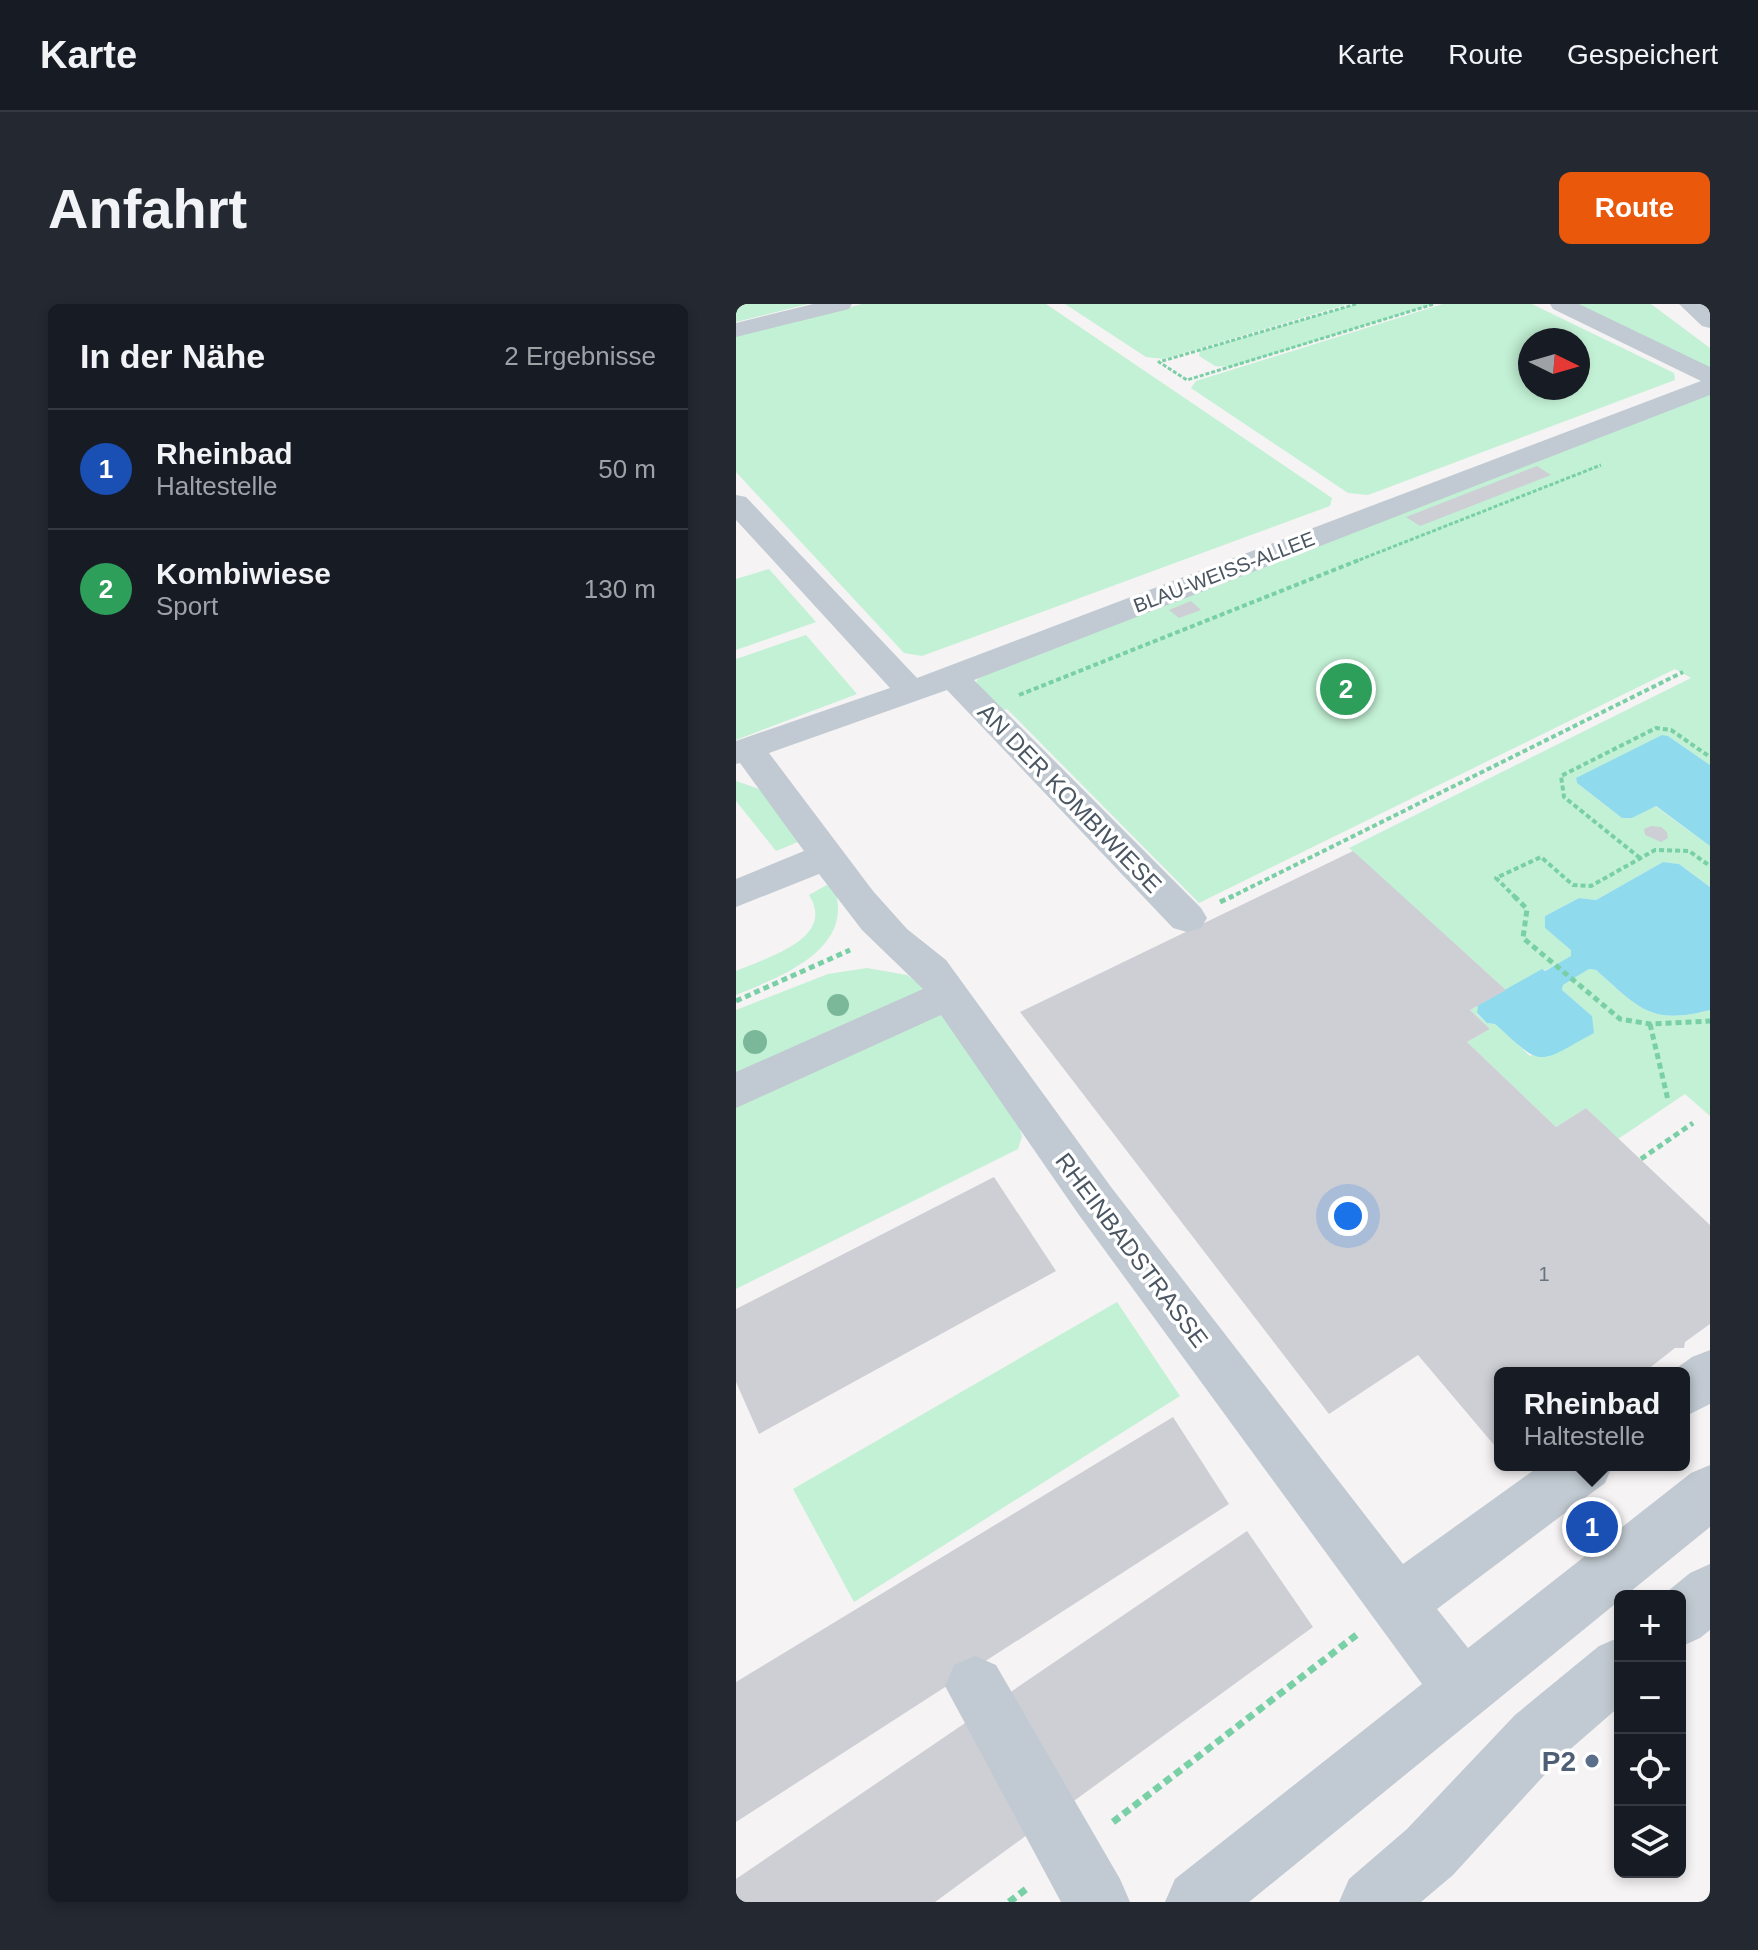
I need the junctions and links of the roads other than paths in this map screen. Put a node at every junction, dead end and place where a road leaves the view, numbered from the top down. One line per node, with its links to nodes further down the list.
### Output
1 (841, 304): 5 (street)
2 (1561, 304): 6 (street)
3 (1690, 304): 4 (street)
4 (1710, 321)
5 (736, 330)
6 (1710, 376)
7 (1710, 386): 9 (street, BLAU-WEISS-ALLEE)
8 (736, 503): 10 (street)
9 (953, 677): 10 (street, BLAU-WEISS-ALLEE); 14 (street, AN DER KOMBIWIESE)
10 (912, 692): 11 (street, BLAU-WEISS-ALLEE)
11 (742, 751): 12 (street, RHEINBADSTRASSE)
12 (825, 857): 13 (street); 15 (street, RHEINBADSTRASSE)
13 (736, 894)
14 (1187, 918)
15 (947, 995): 16 (street); 22 (street, RHEINBADSTRASSE)
16 (736, 1091)
17 (1710, 1374): 18 (street)
18 (1690, 1389)
19 (1578, 1471): 22 (street)
20 (1710, 1492): 26 (street)
21 (1710, 1593): 23 (street)
22 (1398, 1603): 26 (street, RHEINBADSTRASSE)
23 (1686, 1613)
24 (1614, 1672): 29 (street)
25 (975, 1686): 27 (street)
26 (1462, 1689): 28 (street)
27 (1083, 1879)
28 (1198, 1902)
29 (1372, 1902)

